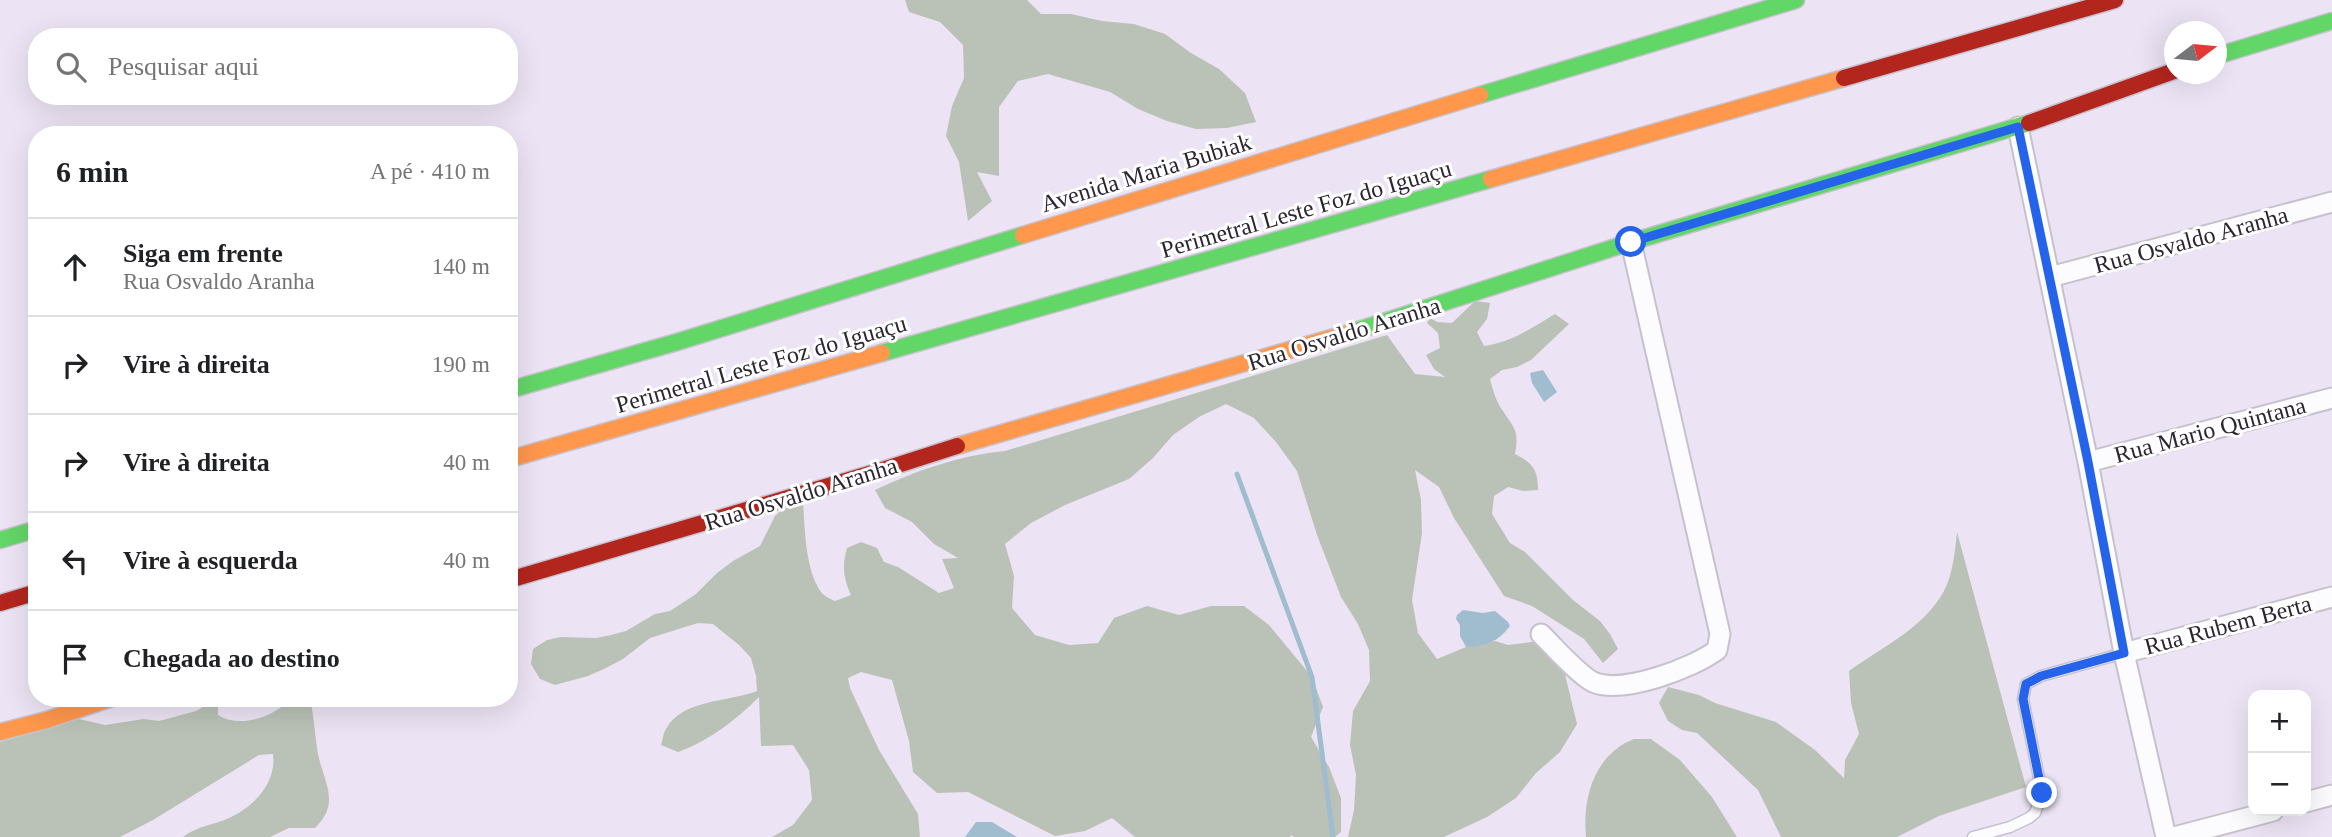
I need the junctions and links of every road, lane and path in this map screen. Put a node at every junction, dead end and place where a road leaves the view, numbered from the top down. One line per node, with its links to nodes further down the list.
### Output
1 (1796, 0): 3 (main road, Avenida Maria Bubiak)
2 (2115, 0): 13 (main road, Perimetral Leste Foz do Iguaçu)
3 (1763, 5): 11 (main road, Avenida Maria Bubiak)
4 (2332, 21): 5 (main road)
5 (2227, 53)
6 (2164, 75): 7 (main road, Rua Osvaldo Aranha)
7 (2018, 127): 9 (main road, Rua Osvaldo Aranha); 10 (street)
8 (2332, 202): 10 (street, Rua Osvaldo Aranha)
9 (1631, 242): 17 (main road, Rua Osvaldo Aranha); 21 (street)
10 (2050, 277): 14 (street)
11 (518, 387)
12 (2332, 398): 14 (street, Rua Mario Quintana)
13 (518, 456)
14 (2088, 462): 22 (street)
15 (28, 532): 16 (main road)
16 (0, 540)
17 (518, 577)
18 (28, 595): 20 (main road)
19 (2332, 597): 22 (street, Rua Rubem Berta)
20 (0, 603)
21 (1541, 634)
22 (2124, 653): 28 (lane); 29 (street)
23 (85, 707): 24 (main road)
24 (0, 732)
25 (2332, 795): 26 (street)
26 (2311, 801)
27 (2254, 816): 30 (street)
28 (1973, 837)
29 (2166, 837)
30 (2174, 837)

